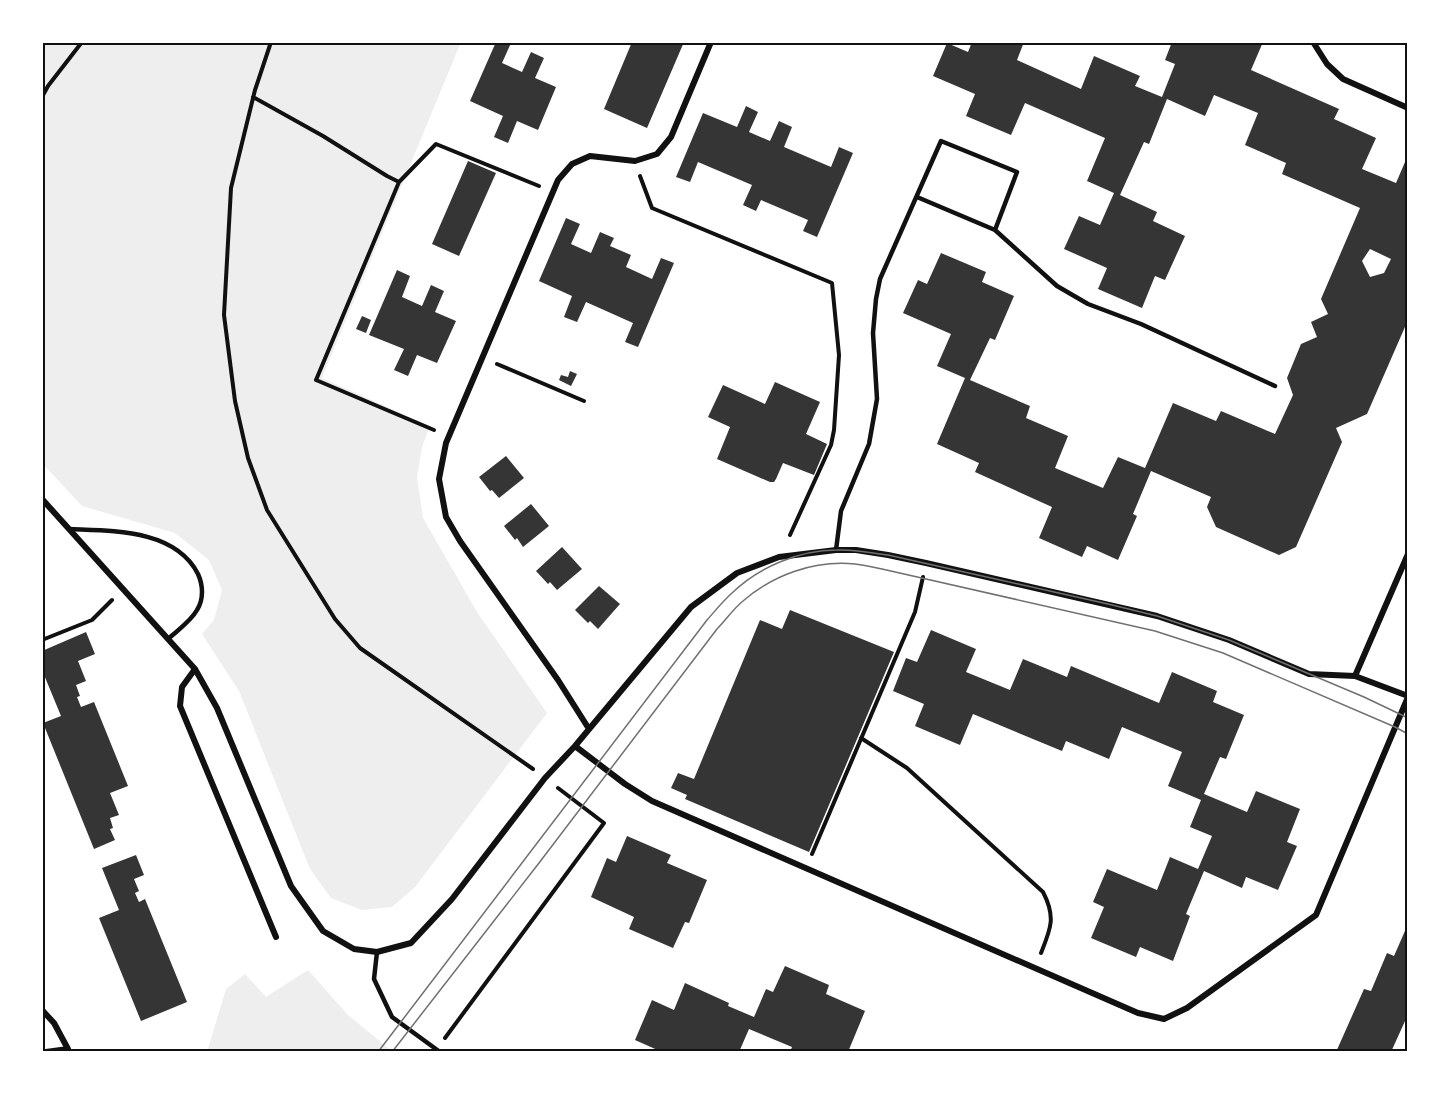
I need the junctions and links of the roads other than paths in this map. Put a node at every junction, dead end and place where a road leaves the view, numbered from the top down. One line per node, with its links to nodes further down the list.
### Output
1 (711, 42): 15 (street)
2 (1313, 42): 3 (street)
3 (1408, 108)
4 (916, 197): 5 (lane); 5 (lane); 9 (lane)
5 (995, 230): 6 (lane)
6 (1275, 386)
7 (42, 499): 8 (street)
8 (69, 529): 11 (street); 11 (lane)
9 (836, 550): 13 (street); 15 (street)
10 (1408, 554): 13 (street)
11 (168, 639): 12 (street)
12 (195, 669): 17 (street); 18 (street)
13 (1355, 676): 14 (street)
14 (1408, 696): 16 (street)
15 (589, 729): 16 (street)
16 (575, 746): 18 (street)
17 (276, 937)
18 (377, 952): 21 (lane)
19 (42, 1010): 20 (street)
20 (68, 1051): 22 (street)
21 (438, 1051)
22 (46, 1052)

